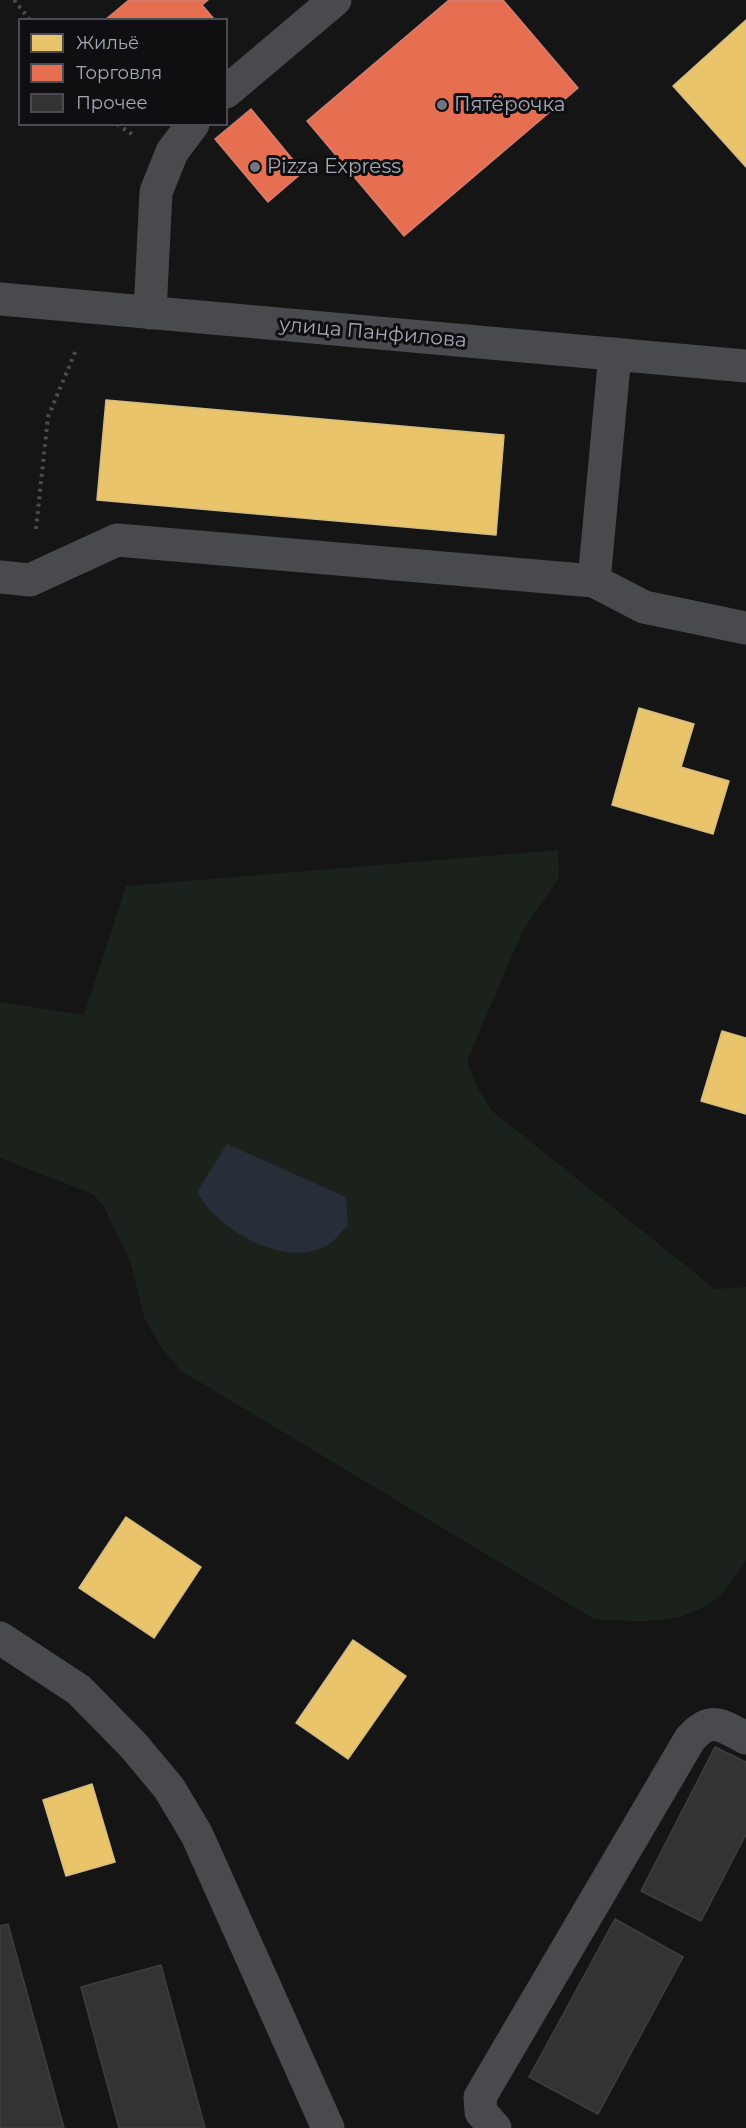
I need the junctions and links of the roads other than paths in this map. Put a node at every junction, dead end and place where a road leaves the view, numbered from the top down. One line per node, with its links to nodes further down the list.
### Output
1 (335, 0): 2 (street)
2 (228, 90)
3 (192, 126): 5 (street)
4 (0, 299): 5 (street, улица Панфилова)
5 (150, 313): 6 (street, улица Панфилова)
6 (615, 354): 7 (street, улица Панфилова); 9 (street)
7 (746, 366)
8 (15, 578): 9 (street)
9 (594, 581): 10 (street)
10 (746, 628)
11 (0, 1638): 13 (street)
12 (746, 1738): 14 (street)
13 (328, 2128)
14 (495, 2128)

